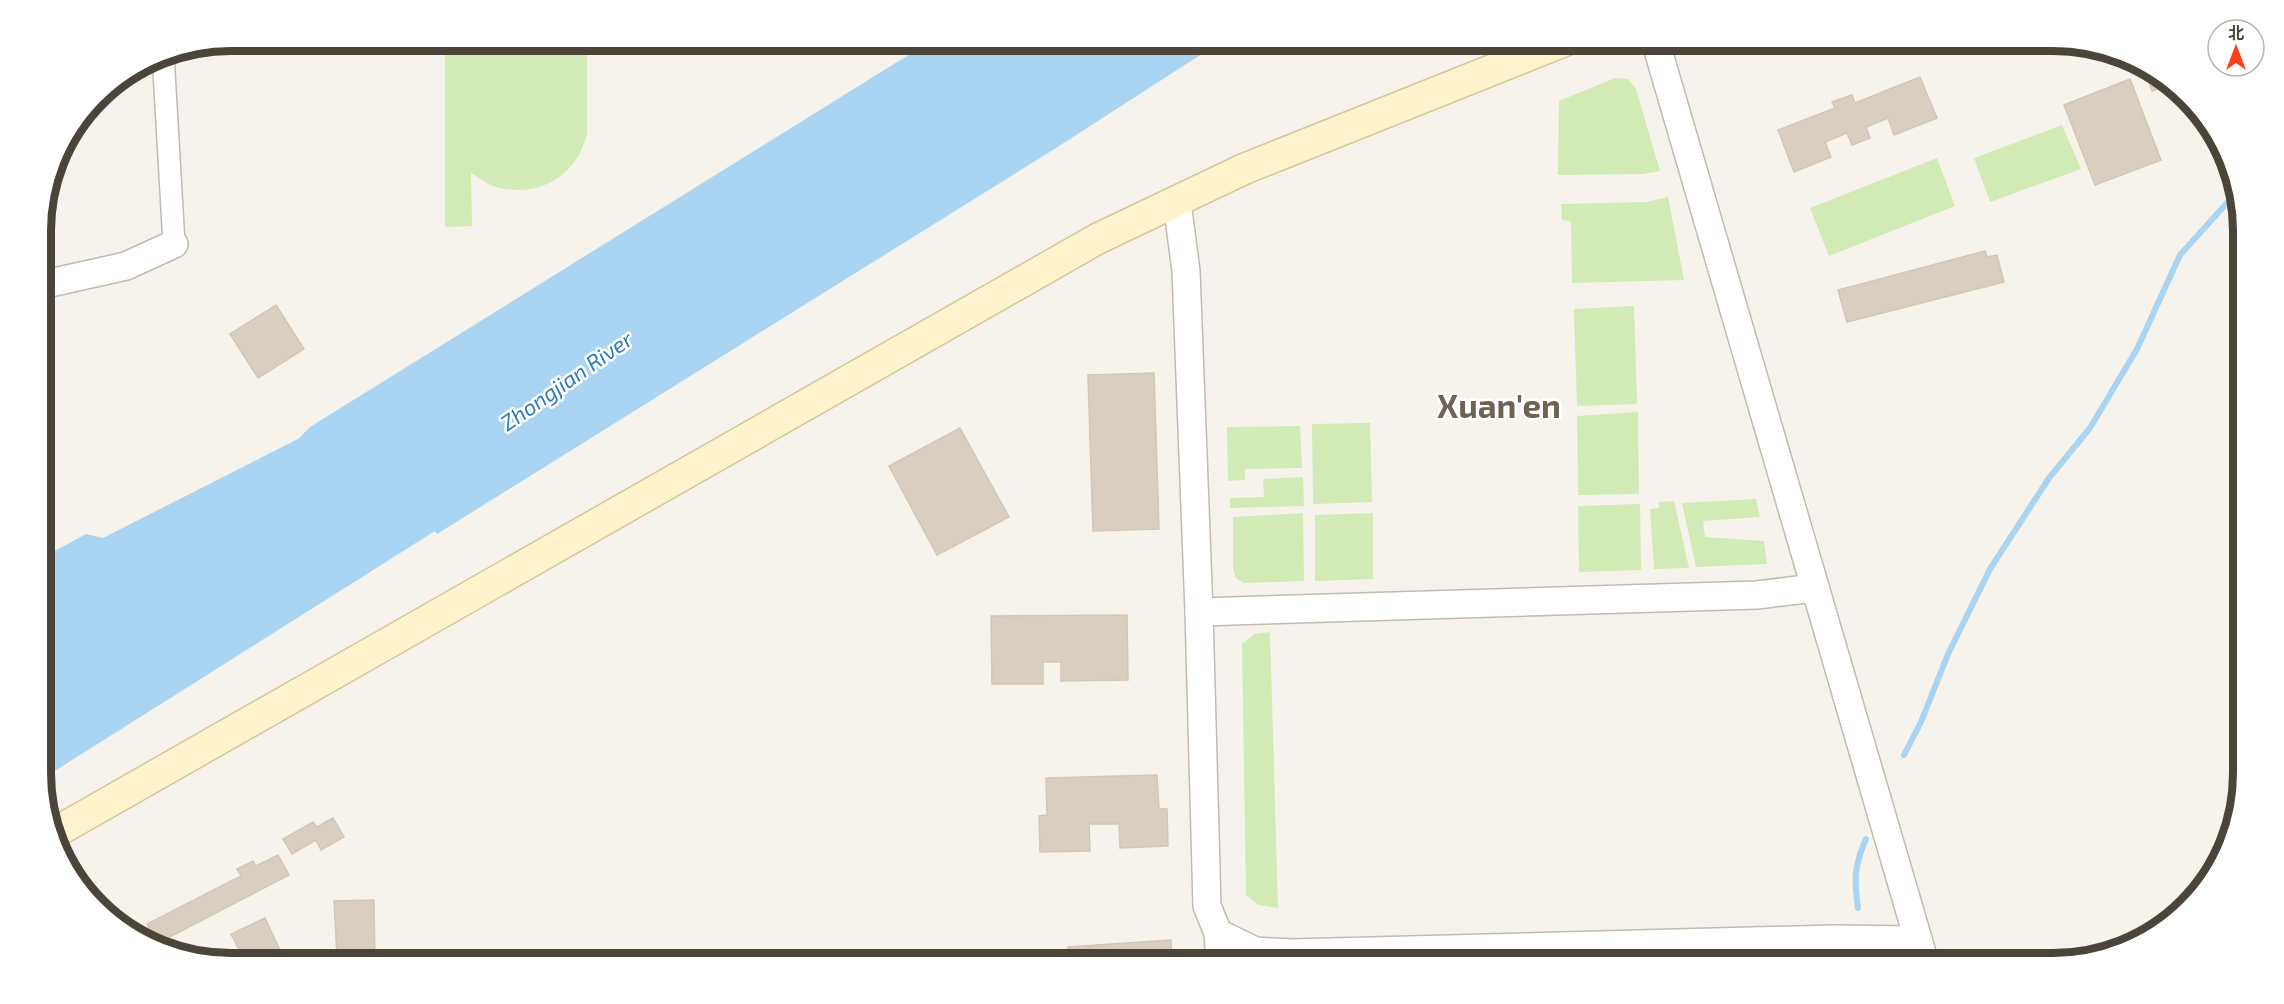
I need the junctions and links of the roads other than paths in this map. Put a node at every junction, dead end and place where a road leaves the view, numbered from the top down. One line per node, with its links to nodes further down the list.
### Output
1 (1539, 51): 4 (main road)
2 (1658, 51): 7 (street)
3 (164, 64): 5 (street)
4 (1177, 202): 8 (street); 9 (main road)
5 (174, 244): 6 (street)
6 (51, 283)
7 (1815, 588): 8 (street); 11 (street)
8 (1199, 612): 10 (street)
9 (61, 829)
10 (1218, 933): 11 (street); 12 (street)
11 (1921, 951)
12 (1219, 953)

